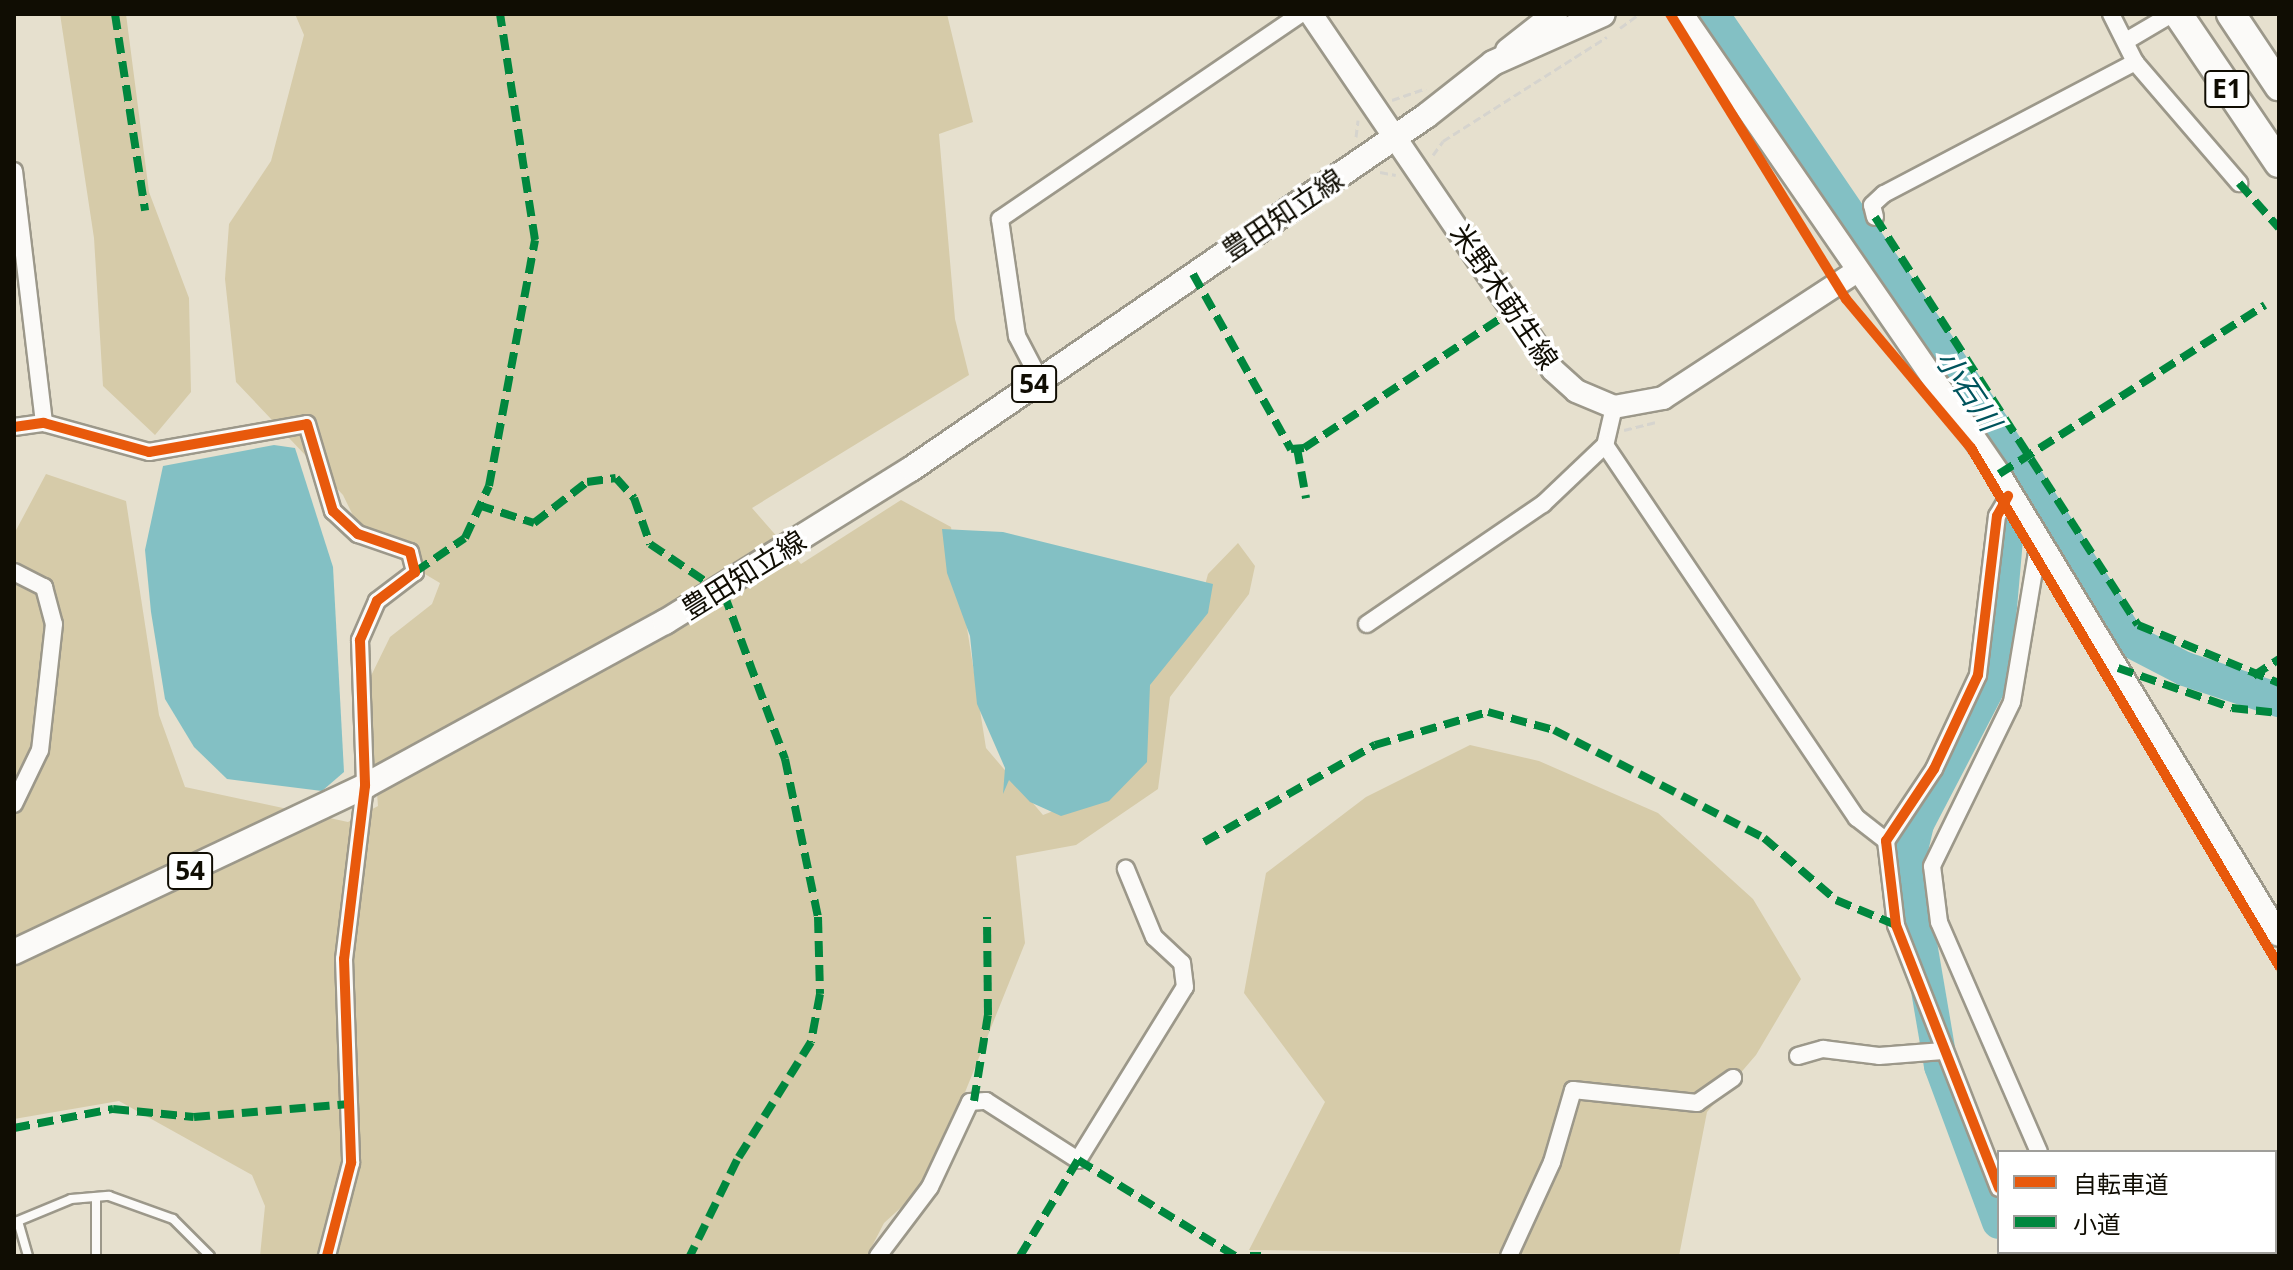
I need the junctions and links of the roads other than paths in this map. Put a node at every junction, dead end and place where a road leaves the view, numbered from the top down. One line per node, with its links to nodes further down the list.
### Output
1 (1301, 14): 20 (street)
2 (1311, 14): 14 (main road, 米野木莇生線)
3 (1555, 14): 12 (main road, 豊田知立線 / 54)
4 (1603, 14): 12 (main road, 豊田知立線 / 54)
5 (1682, 14): 19 (main road)
6 (2111, 14): 10 (street)
7 (2172, 14): 10 (street)
8 (2178, 14): 15 (highway, E1)
9 (2231, 14): 13 (highway, E1)
10 (2133, 38): 11 (street)
11 (2135, 62): 17 (street); 18 (street)
12 (1493, 63): 14 (main road, 豊田知立線 / 54)
13 (2279, 86)
14 (1398, 136): 20 (main road, 豊田知立線 / 54); 21 (main road, 米野木莇生線)
15 (2279, 163)
16 (14, 171): 22 (street)
17 (2239, 183)
18 (1875, 217)
19 (1854, 273): 21 (main road); 25 (main road)
20 (1040, 380): 29 (main road, 豊田知立線 / 54)
21 (1612, 416): 24 (street)
22 (44, 423): 23 (street); 29 (street)
23 (14, 427)
24 (1605, 445): 28 (street); 31 (street)
25 (2011, 493): 26 (main road); 31 (street)
26 (2039, 540): 33 (main road); 38 (street)
27 (14, 572): 30 (street)
28 (1367, 624)
29 (365, 786): 34 (main road, 豊田知立線 / 54); 45 (street)
30 (14, 804)
31 (1886, 841): 35 (street)
32 (1126, 869): 46 (street)
33 (2279, 935)
34 (14, 952)
35 (1943, 1051): 36 (street); 39 (street)
36 (1798, 1056)
37 (1733, 1078): 47 (street)
38 (2038, 1150)
39 (1997, 1183)
40 (96, 1197): 41 (lane); 43 (lane); 44 (lane)
41 (15, 1221): 42 (lane)
42 (28, 1256)
43 (96, 1256)
44 (210, 1256)
45 (327, 1256)
46 (878, 1256)
47 (1509, 1256)

